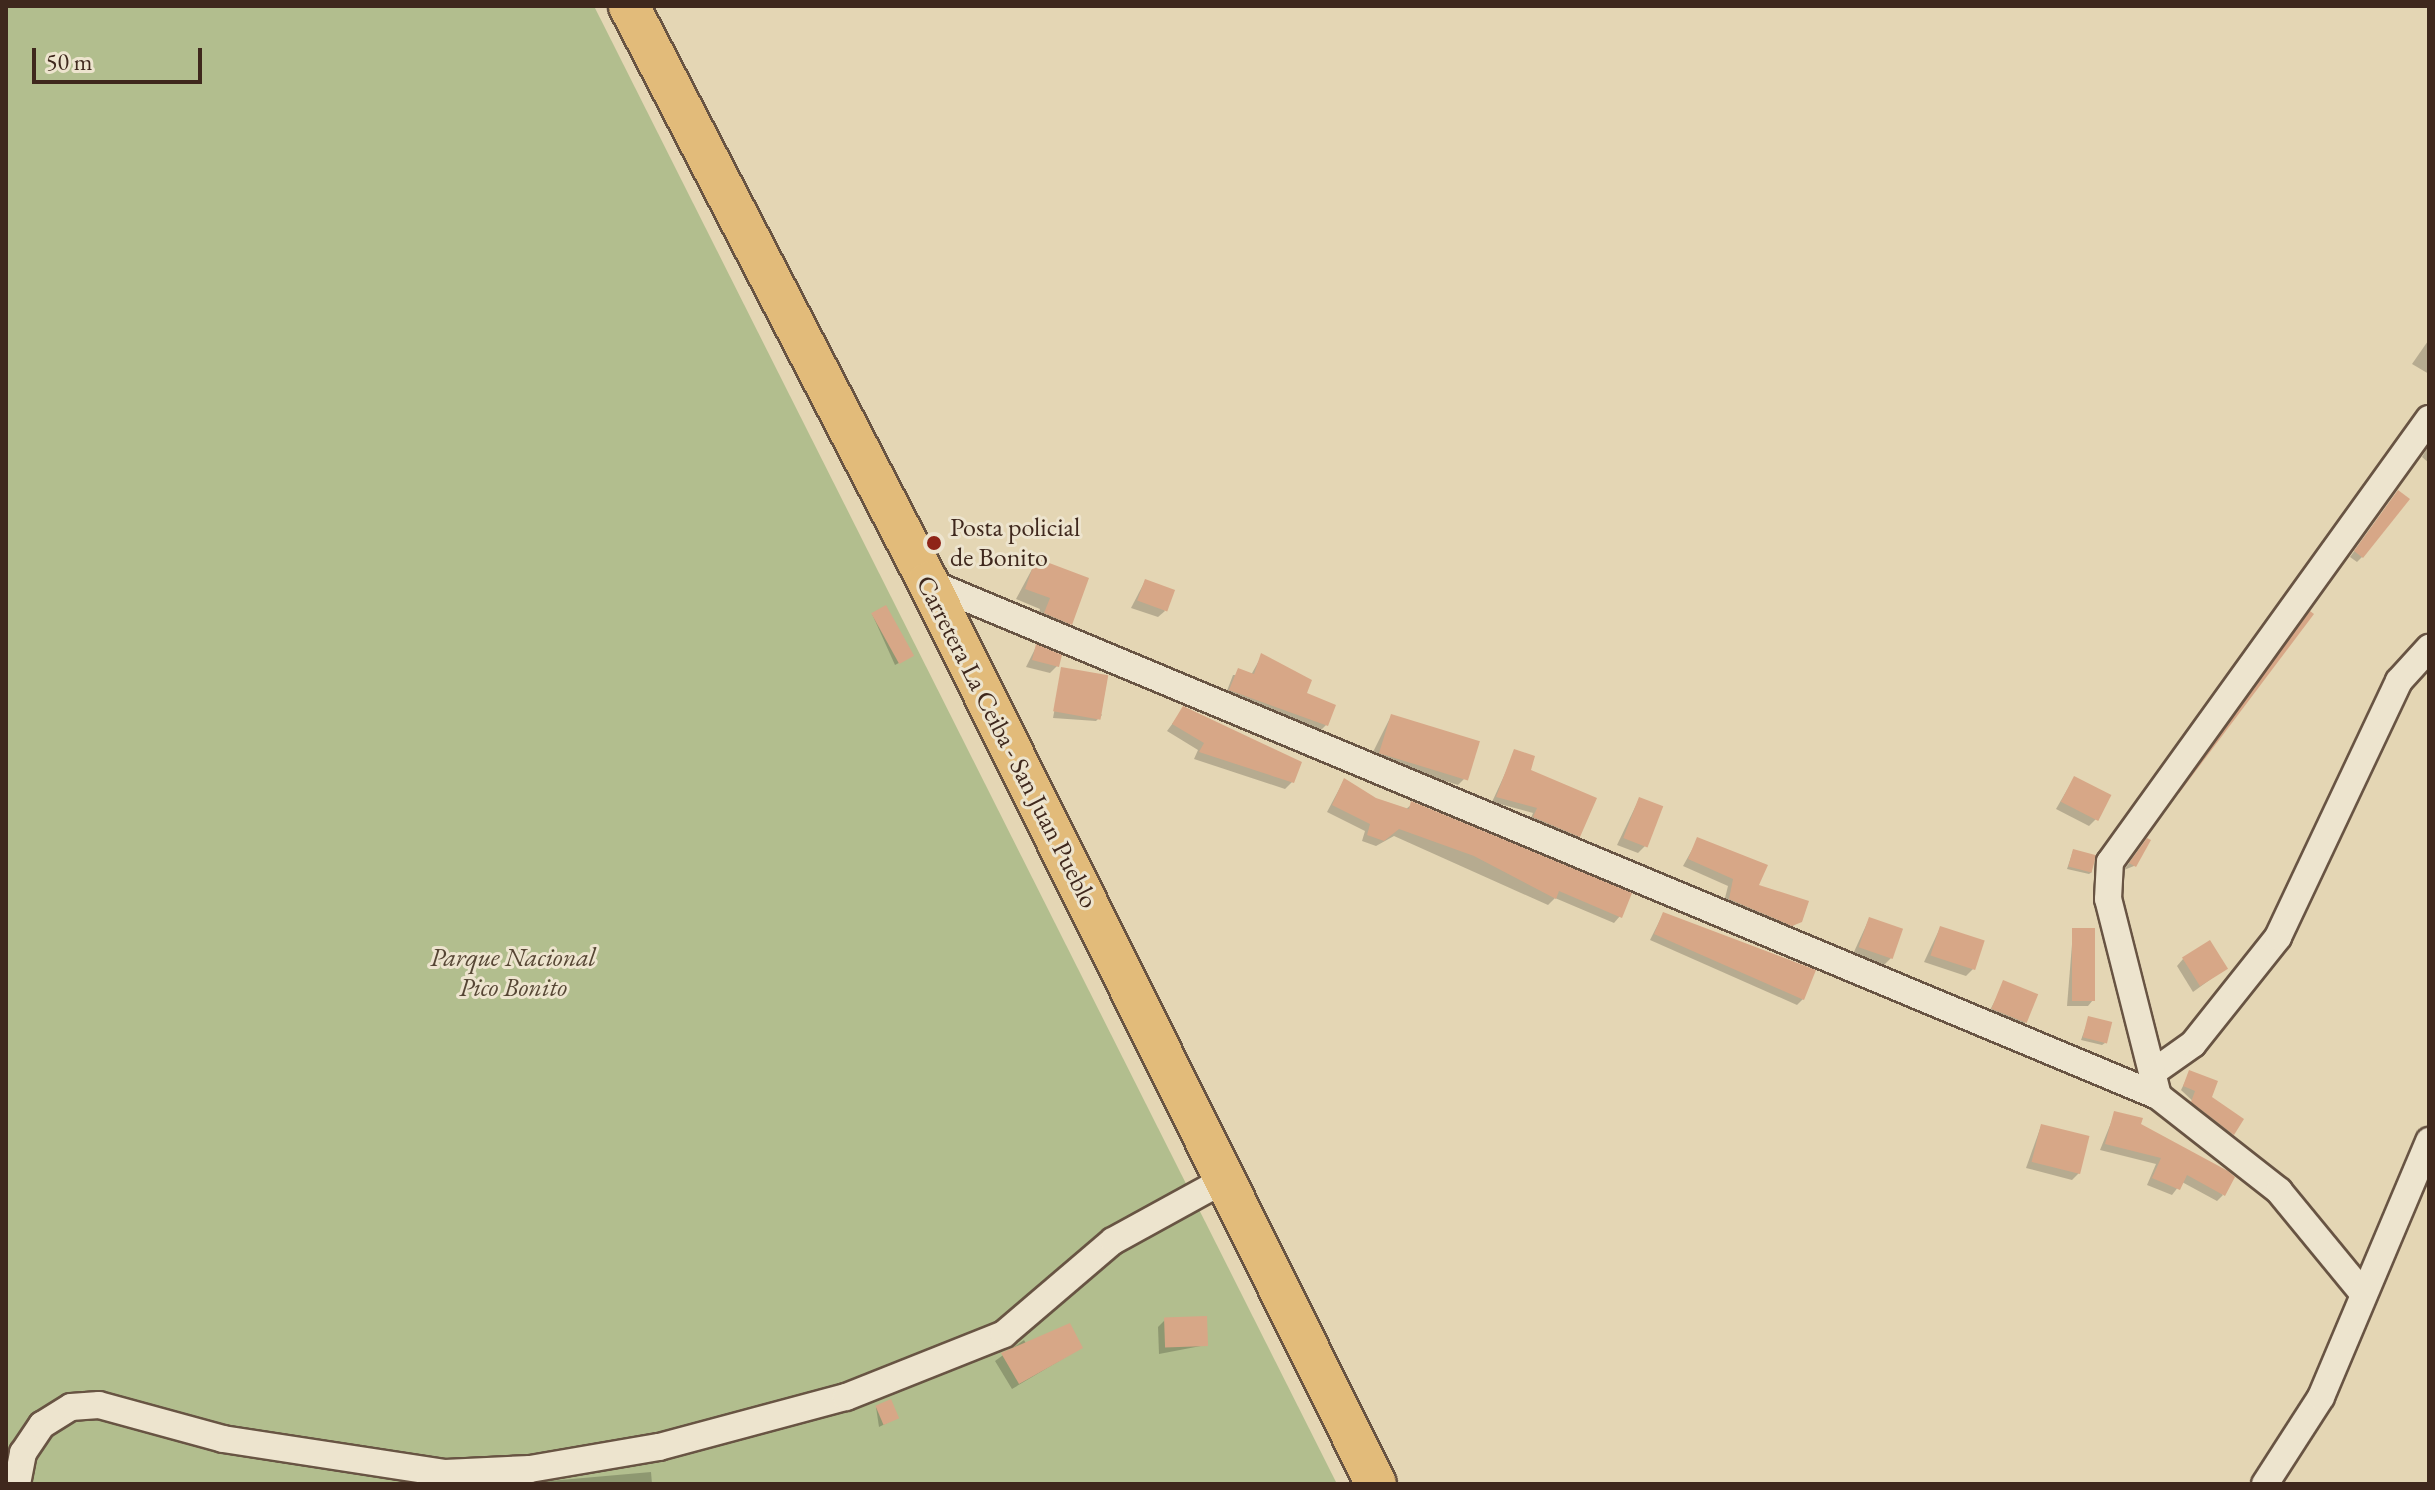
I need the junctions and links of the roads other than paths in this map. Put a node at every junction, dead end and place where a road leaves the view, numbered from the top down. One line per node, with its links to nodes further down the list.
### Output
1 (629, 6): 3 (main road, Carretera La Ceiba - San Juan Pueblo)
2 (2429, 419): 5 (street)
3 (928, 582): 5 (street); 7 (main road, Carretera La Ceiba - San Juan Pueblo)
4 (2429, 648): 5 (street)
5 (2155, 1084): 8 (street)
6 (2429, 1141): 8 (street)
7 (1224, 1180): 9 (street); 10 (main road, Carretera La Ceiba - San Juan Pueblo)
8 (2362, 1292): 11 (street)
9 (17, 1484)
10 (1376, 1484)
11 (2265, 1484)

